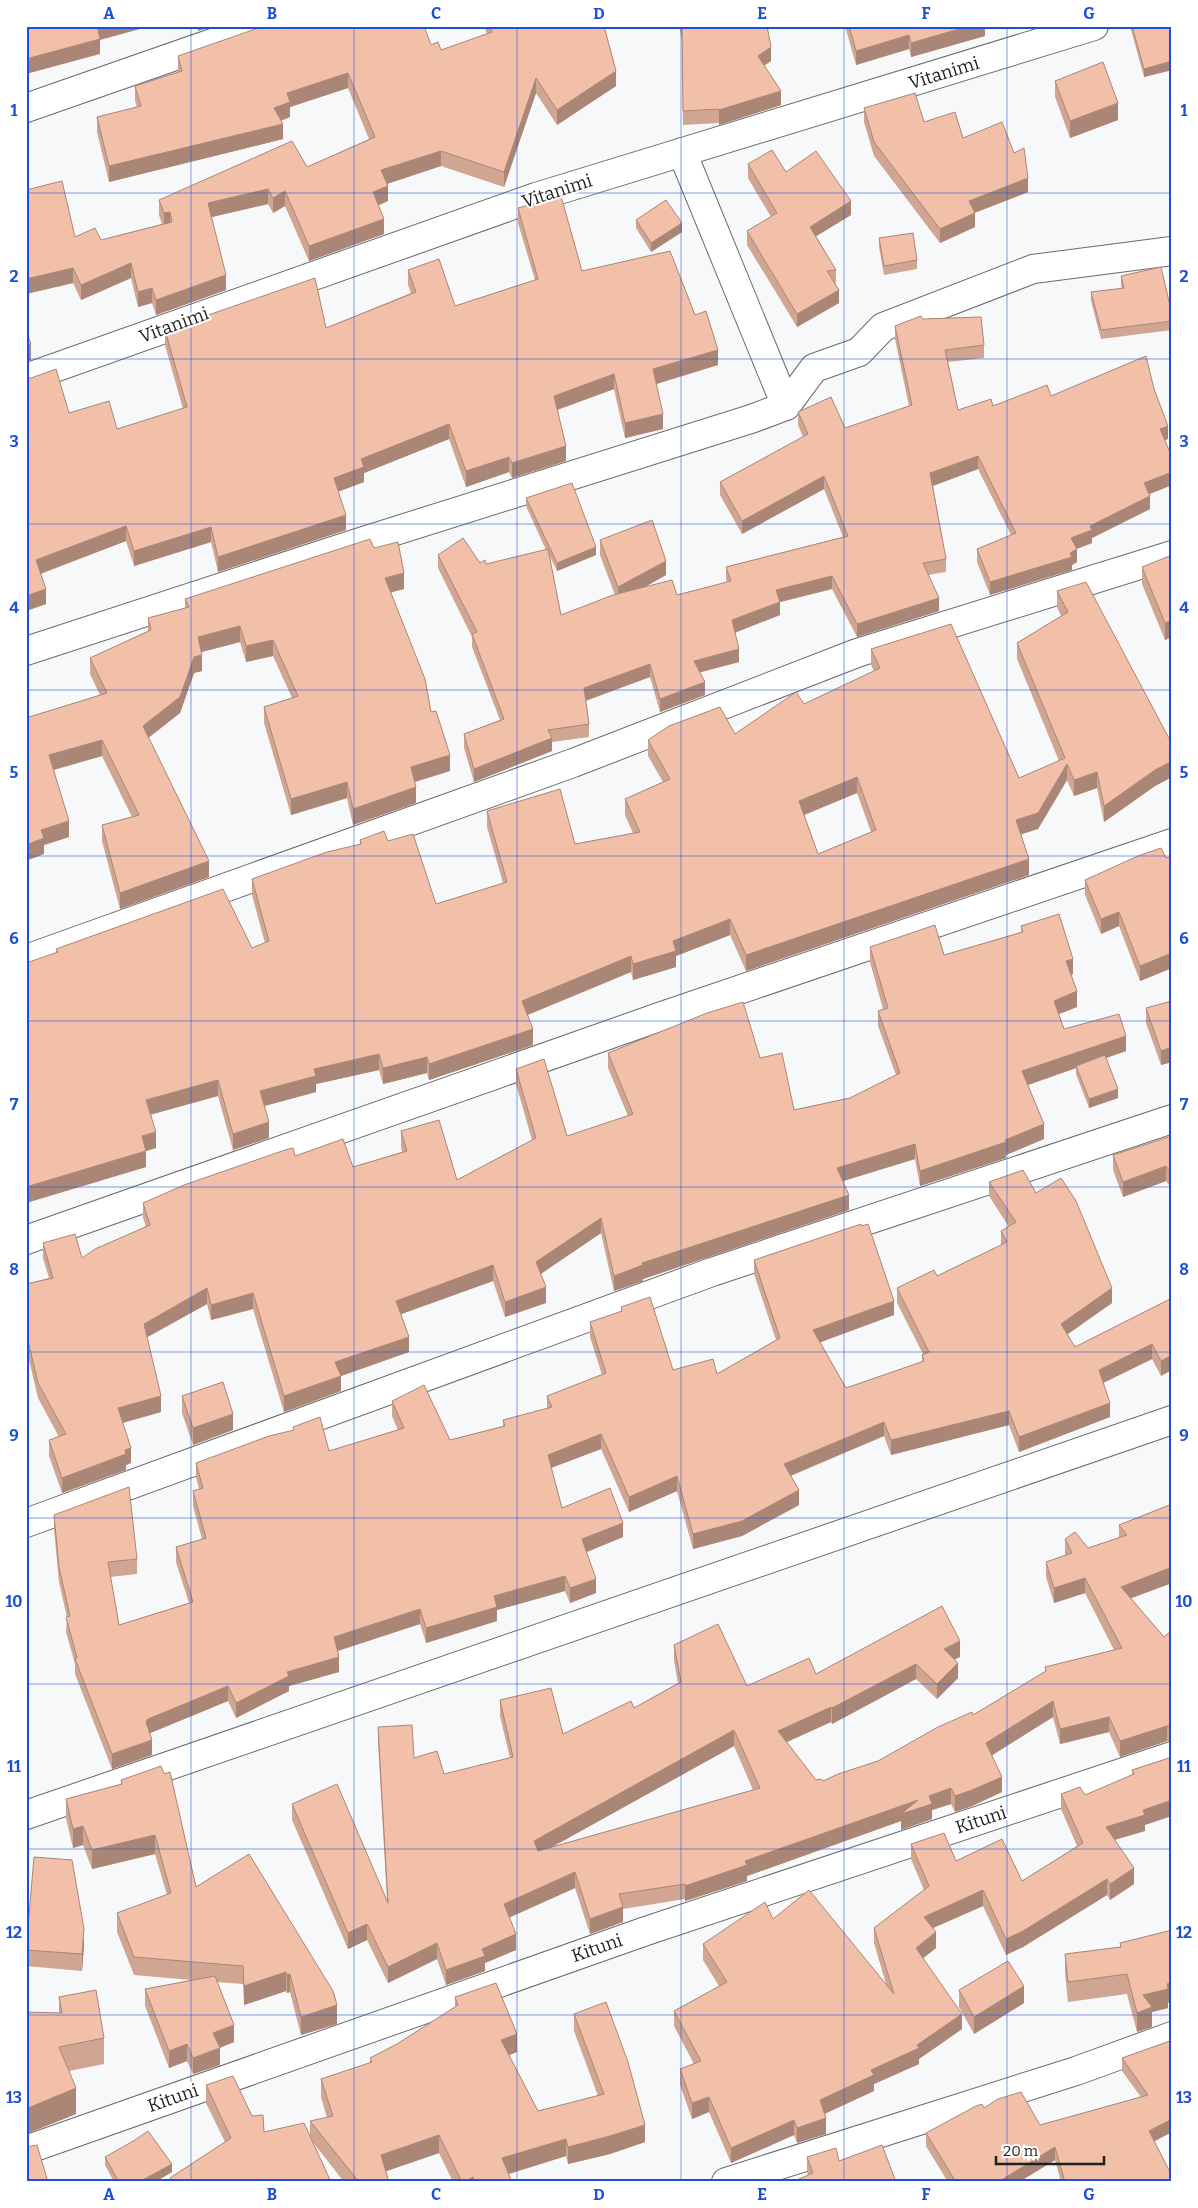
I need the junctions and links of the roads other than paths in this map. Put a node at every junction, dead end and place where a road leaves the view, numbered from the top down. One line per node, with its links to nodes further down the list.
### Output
1 (261, 26): 3 (street)
2 (1094, 26): 4 (street, Vitanimi)
3 (26, 108)
4 (682, 152): 6 (street, Vitanimi); 7 (street)
5 (1172, 251): 7 (street)
6 (26, 378)
7 (786, 406): 9 (street)
8 (1172, 555): 11 (street)
9 (26, 651)
10 (1172, 843): 13 (street)
11 (26, 959)
12 (1172, 1119): 15 (street)
13 (26, 1240)
14 (1172, 1420): 17 (street)
15 (26, 1523)
16 (1172, 1756): 19 (street, Kituni)
17 (26, 1814)
18 (1172, 2036): 20 (street)
19 (26, 2150)
20 (726, 2182)

